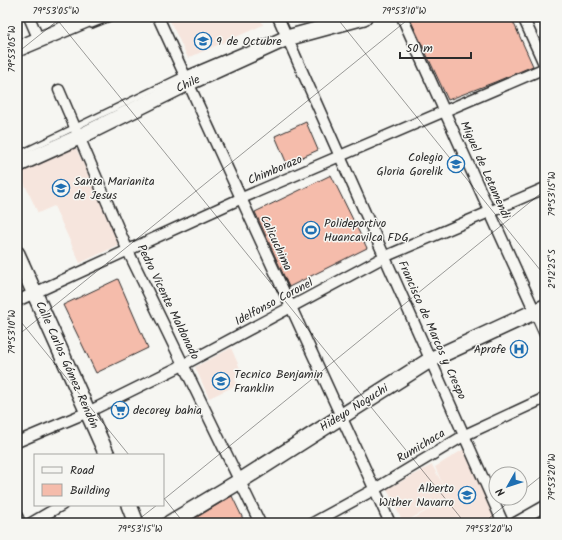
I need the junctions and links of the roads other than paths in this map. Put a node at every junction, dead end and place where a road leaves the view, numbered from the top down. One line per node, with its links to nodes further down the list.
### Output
1 (29, 17): 12 (street)
2 (112, 17): 9 (lane)
3 (158, 17): 16 (street, Calicuchima)
4 (278, 17): 11 (street, Francisco de Marcos y Crespo)
5 (334, 17): 10 (lane)
6 (364, 17): 11 (main road, Chile)
7 (402, 17): 18 (street, Miguel de Letamendi)
8 (523, 17): 15 (street)
9 (89, 23): 12 (main road)
10 (313, 24)
11 (285, 34): 16 (main road, Chile); 21 (street, Francisco de Marcos y Crespo)
12 (39, 40): 14 (main road)
13 (249, 48): 16 (lane, Chile)
14 (17, 49)
15 (545, 67): 18 (street, Chimborazo)
16 (186, 79): 19 (main road, Chile); 24 (street, Calicuchima)
17 (59, 90): 19 (street, Pedro Vicente Maldonado)
18 (444, 111): 21 (street, Chimborazo); 25 (street, Miguel de Letamendi)
19 (77, 132): 20 (lane, Chile); 22 (main road, Chile); 26 (street, Pedro Vicente Maldonado)
20 (17, 154)
21 (339, 156): 24 (street, Chimborazo); 28 (street, Francisco de Marcos y Crespo)
22 (17, 165)
23 (545, 188): 25 (street, Idelfonso Coronel)
24 (242, 198): 26 (street, Chimborazo); 31 (street, Calicuchima)
25 (490, 212): 28 (street, Idelfonso Coronel); 32 (street, Miguel de Letamendi)
26 (128, 251): 29 (street, Chimborazo); 35 (street, Pedro Vicente Maldonado)
27 (17, 254): 29 (main road, Calle Carlos Gómez Rendón)
28 (384, 257): 31 (street, Idelfonso Coronel); 34 (street, Francisco de Marcos y Crespo)
29 (35, 294): 30 (street, Chimborazo); 37 (main road, Calle Carlos Gómez Rendón)
30 (17, 301)
31 (292, 308): 35 (street, Idelfonso Coronel); 38 (street, Calicuchima)
32 (540, 309): 33 (street, Miguel de Letamendi); 34 (main road, Hideyo Noguchi)
33 (545, 334)
34 (430, 360): 38 (main road, Hideyo Noguchi); 39 (street, Francisco de Marcos y Crespo)
35 (184, 365): 37 (street, Idelfonso Coronel); 42 (street, Pedro Vicente Maldonado)
36 (545, 398): 39 (street, Rumichaca)
37 (88, 412): 40 (street, Idelfonso Coronel); 41 (main road, Calle Carlos Gómez Rendón)
38 (341, 416): 42 (main road, Hideyo Noguchi); 43 (street, Calicuchima)
39 (465, 435): 43 (street, Rumichaca); 55 (street, Francisco de Marcos y Crespo)
40 (17, 442)
41 (107, 454)
42 (240, 481): 51 (main road, Hideyo Noguchi); 52 (street, Pedro Vicente Maldonado)
43 (374, 489): 53 (street, Rumichaca); 54 (street, Calicuchima)
44 (60, 506): 49 (street)
45 (129, 506): 50 (main road)
46 (545, 506): 56 (street)
47 (17, 516): 48 (street)
48 (20, 523)
49 (31, 523)
50 (136, 523)
51 (170, 523)
52 (260, 523)
53 (313, 523)
54 (390, 523)
55 (503, 523)
56 (515, 523)

